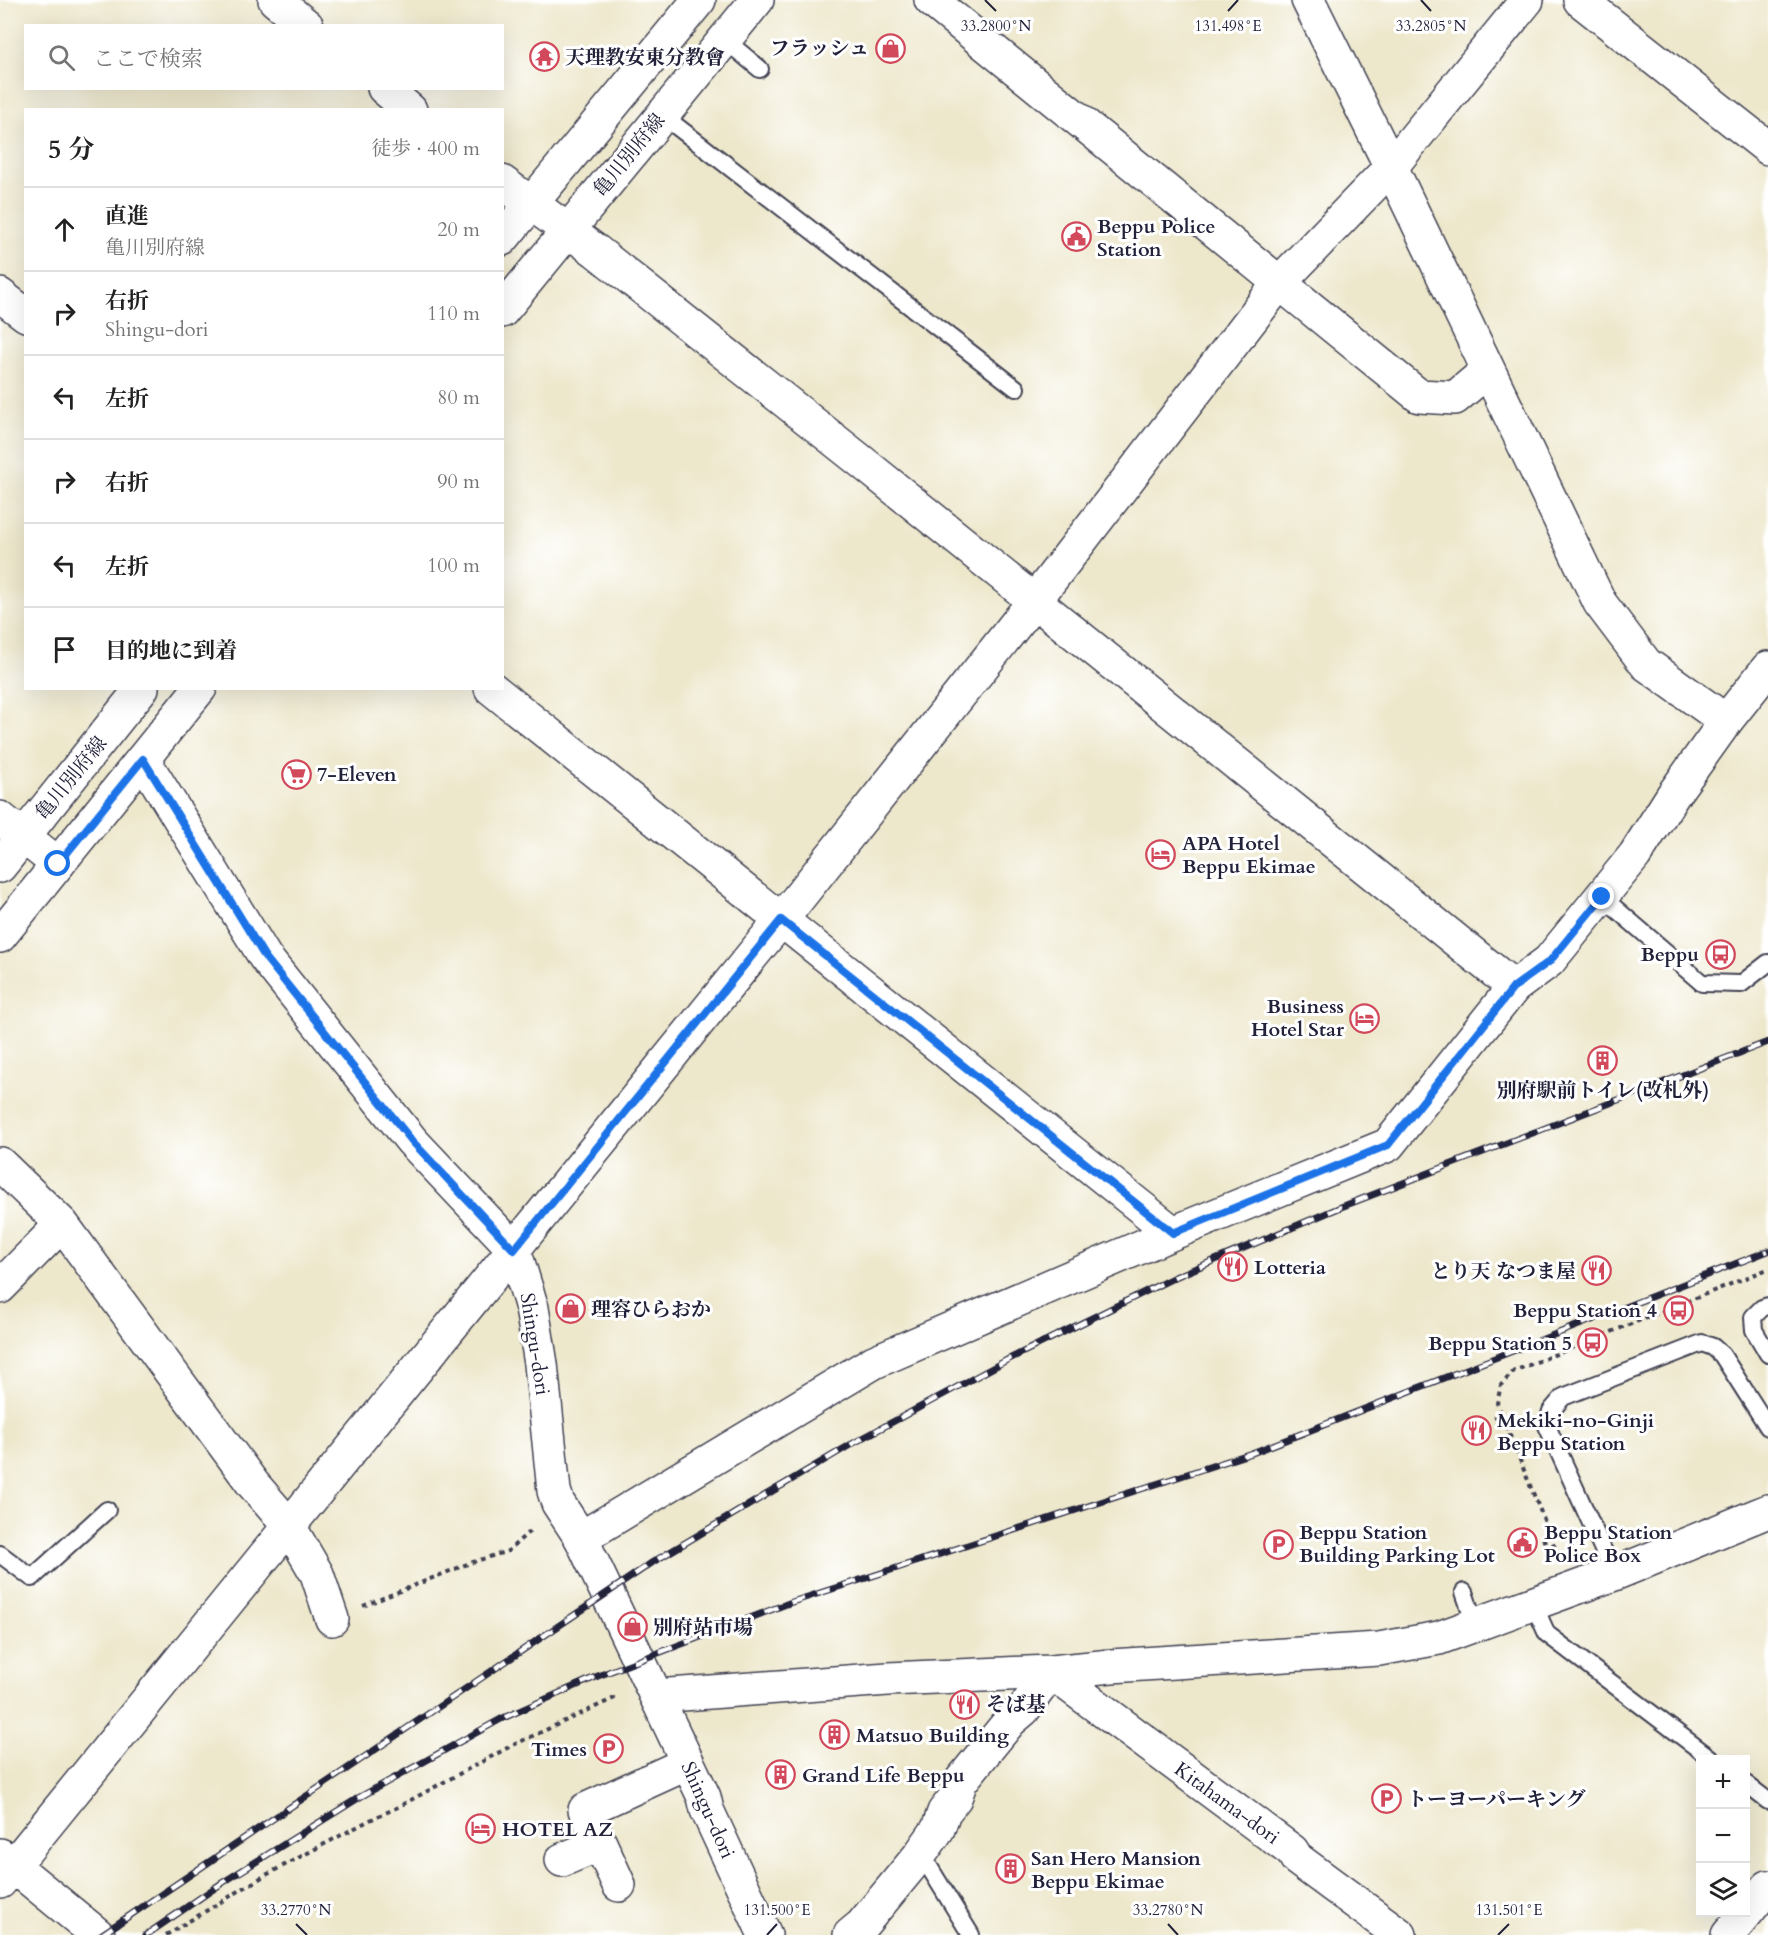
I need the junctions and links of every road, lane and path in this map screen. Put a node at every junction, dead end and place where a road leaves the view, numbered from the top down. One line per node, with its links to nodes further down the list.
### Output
1 (275, 0): 8 (street)
2 (699, 0): 17 (street)
3 (757, 0): 9 (street, 亀川別府線)
4 (931, 0): 20 (street)
5 (1308, 0): 15 (street)
6 (1527, 0): 15 (street)
7 (1580, 0): 14 (street)
8 (305, 24)
9 (724, 39): 10 (lane); 13 (street, 亀川別府線)
10 (760, 69)
11 (386, 90): 12 (street)
12 (408, 108)
13 (662, 115): 18 (street, 亀川別府線); 25 (lane)
14 (1768, 148)
15 (1391, 167): 20 (street); 24 (street)
16 (504, 183): 17 (street)
17 (531, 203): 18 (street); 19 (street)
18 (568, 230): 22 (street, 亀川別府線); 26 (street)
19 (504, 237)
20 (1280, 282): 24 (street); 26 (street)
21 (0, 295): 23 (street)
22 (504, 309)
23 (24, 313)
24 (1487, 372): 31 (street)
25 (1016, 388)
26 (1035, 600): 37 (street); 40 (street)
27 (1768, 668): 31 (street)
28 (140, 690): 33 (street, 亀川別府線)
29 (198, 690): 32 (street)
30 (494, 690): 37 (street)
31 (1726, 721): 36 (street)
32 (143, 759): 34 (street); 44 (street, Shingu-dori)
33 (12, 828): 34 (street); 35 (street, 亀川別府線)
34 (58, 864): 38 (street)
35 (0, 866)
36 (1602, 897): 39 (lane); 40 (street)
37 (781, 920): 43 (street); 44 (street)
38 (0, 936)
39 (1768, 963)
40 (1514, 987): 43 (street)
41 (0, 1164): 42 (street)
42 (62, 1224): 45 (street); 54 (street)
43 (1173, 1233): 55 (street)
44 (514, 1250): 51 (street, Shingu-dori); 54 (street)
45 (0, 1287)
46 (1768, 1306): 47 (lane)
47 (1768, 1354)
48 (1502, 1415): 49 (path)
49 (1494, 1418)
50 (1768, 1427): 59 (lane)
51 (558, 1503): 55 (street, Shingu-dori); 62 (path)
52 (107, 1510): 58 (lane)
53 (1768, 1512): 59 (street)
54 (289, 1526): 62 (street); 74 (street)
55 (581, 1538): 66 (street, Shingu-dori)
56 (1551, 1538): 57 (path)
57 (1542, 1541)
58 (0, 1554)
59 (1614, 1574): 61 (street)
60 (1464, 1592): 63 (lane)
61 (1533, 1604): 63 (street); 67 (lane)
62 (332, 1619)
63 (1476, 1624): 64 (street)
64 (1051, 1672): 66 (street); 72 (street); 82 (street, Kitahama-dori)
65 (623, 1694): 78 (path)
66 (656, 1696): 68 (street, Shingu-dori)
67 (1706, 1755)
68 (688, 1763): 71 (street); 79 (street, Shingu-dori)
69 (1750, 1787): 70 (lane)
70 (1768, 1800)
71 (600, 1844): 73 (street); 75 (street)
72 (920, 1852): 80 (street); 81 (lane)
73 (562, 1860)
74 (4, 1868): 77 (street)
75 (619, 1885)
76 (1768, 1887): 83 (street)
77 (98, 1935)
78 (166, 1935)
79 (765, 1935)
80 (850, 1935)
81 (970, 1935)
82 (1400, 1935)
83 (1728, 1935)

